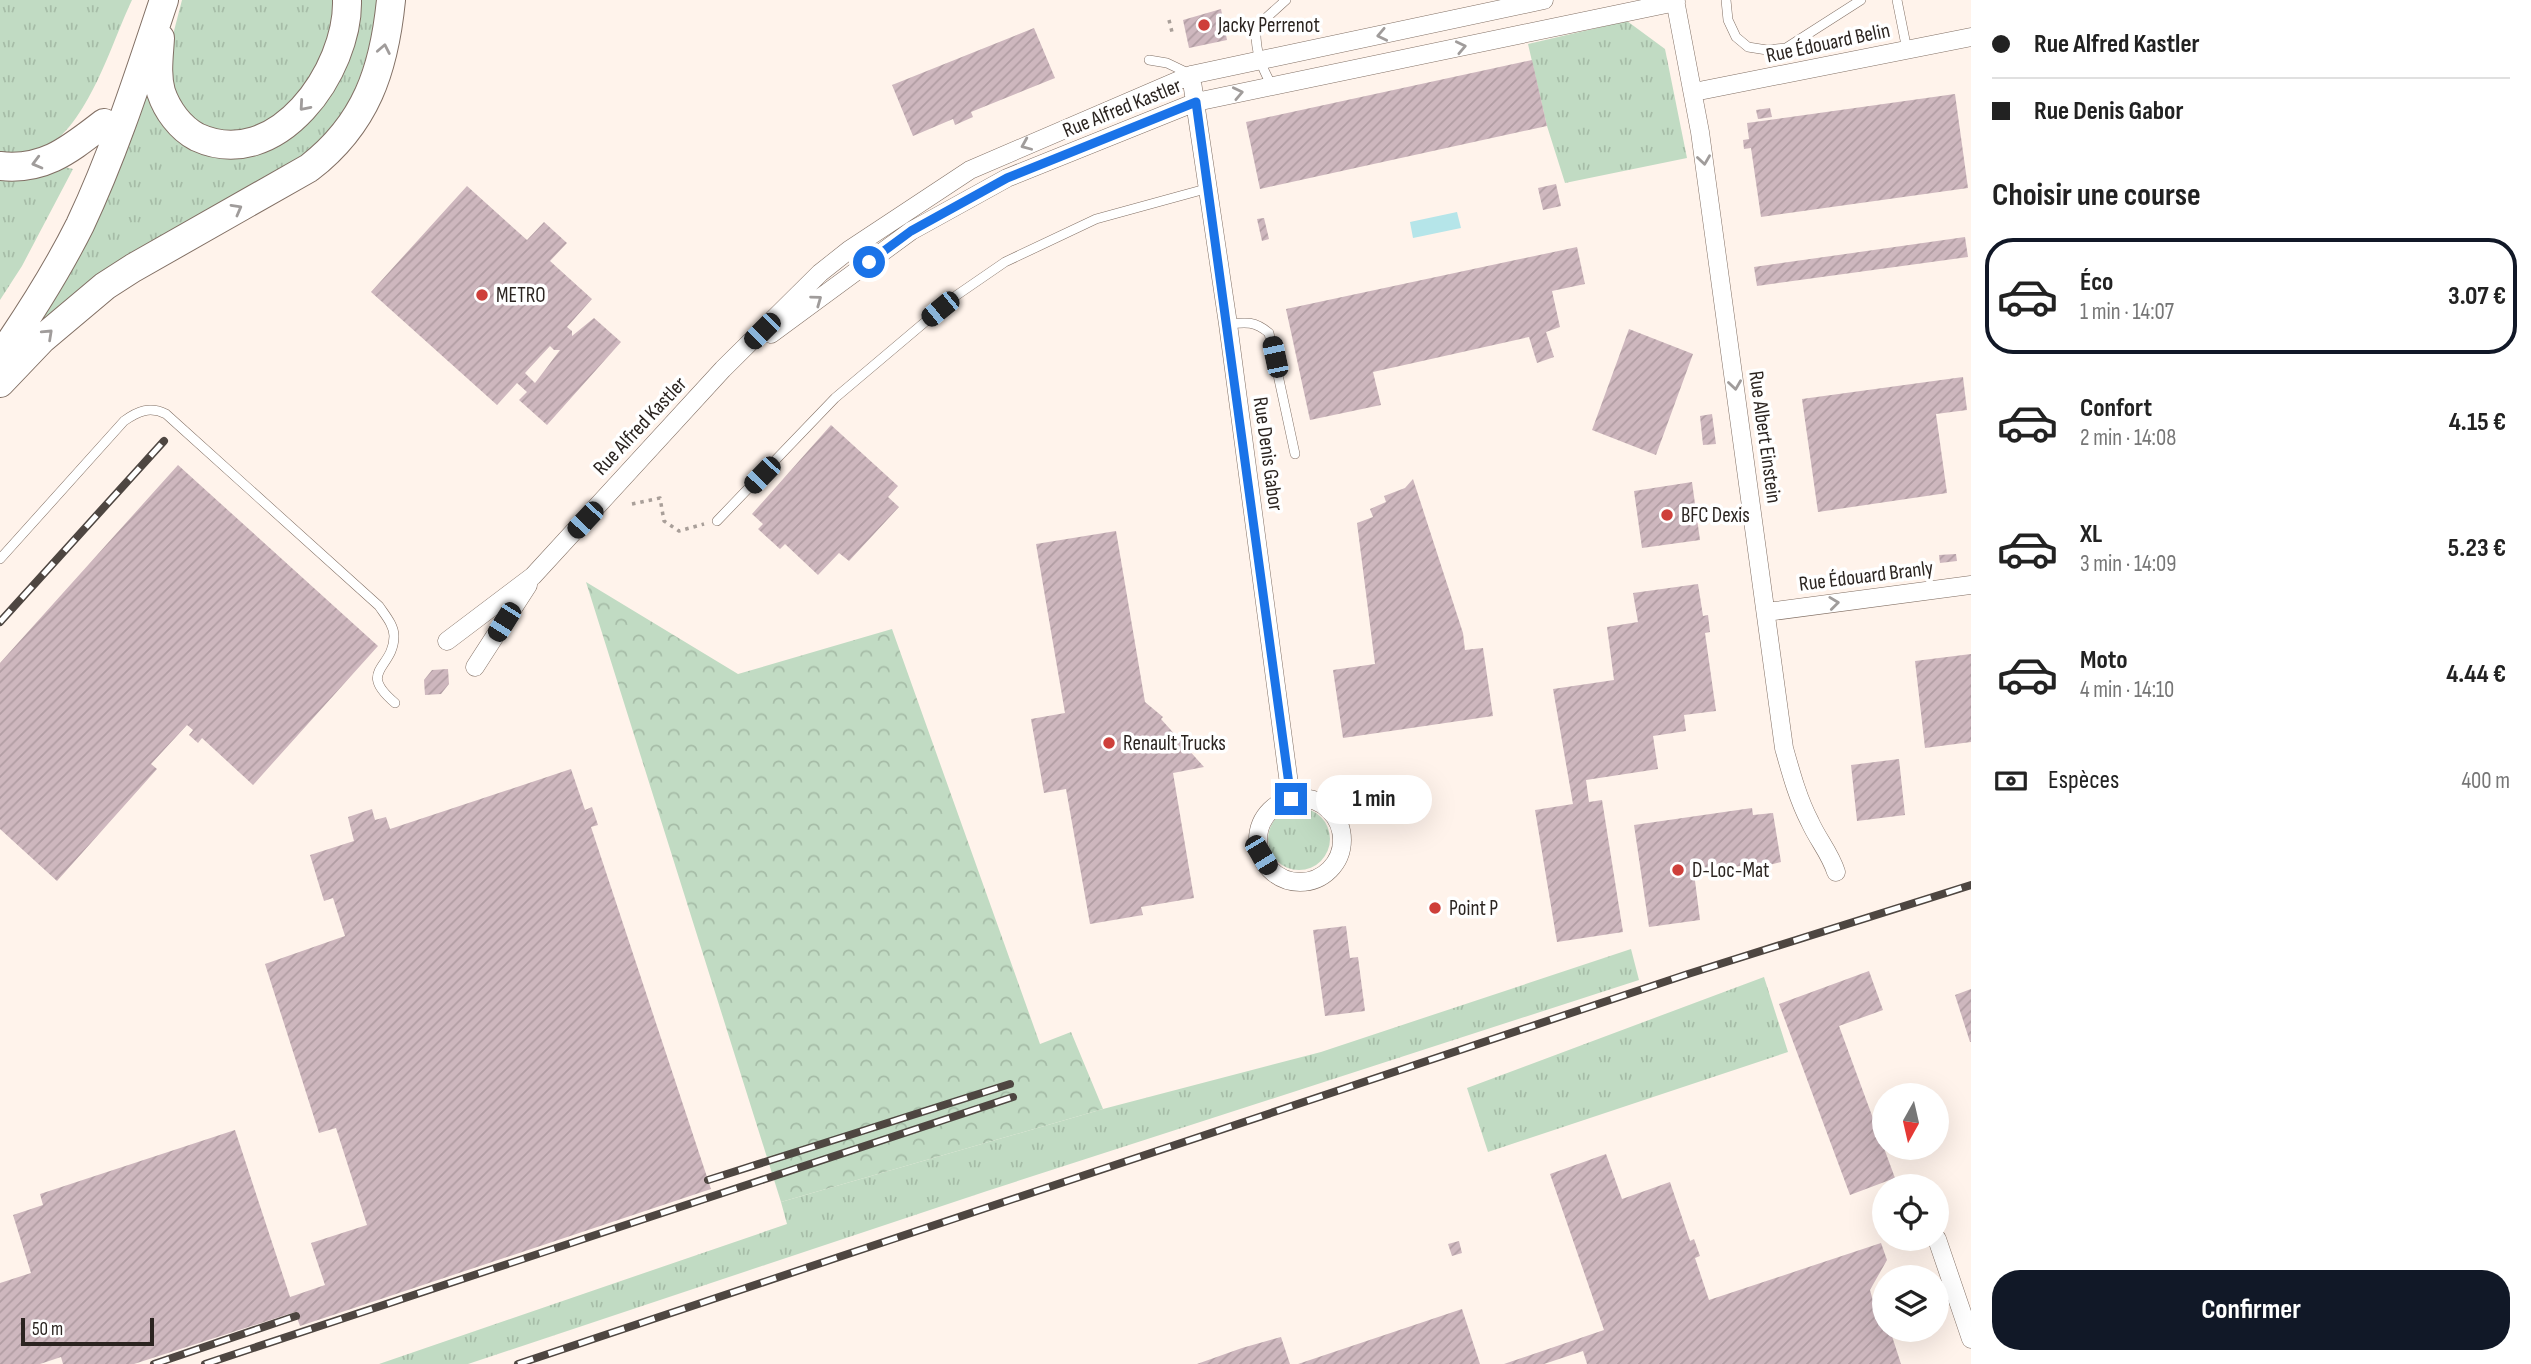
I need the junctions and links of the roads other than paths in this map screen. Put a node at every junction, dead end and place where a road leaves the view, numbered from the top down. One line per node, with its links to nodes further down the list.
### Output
1 (346, 0): 9 (main road, one-way to 9)
2 (391, 0): 25 (main road, one-way to 2)
3 (1286, 0): 13 (lane)
4 (1544, 0): 13 (street, Rue Alfred Kastler, one-way to 13)
5 (1726, 0): 6 (lane)
6 (1861, 0)
7 (1898, 0): 11 (lane)
8 (1676, 1): 15 (street, Rue Alfred Kastler, one-way to 8); 16 (street, Rue Albert Einstein)
9 (158, 3): 18 (main road); 23 (main road)
10 (1971, 37): 11 (street, Rue Édouard Belin)
11 (1907, 50): 16 (street, Rue Édouard Belin)
12 (1149, 60): 14 (lane)
13 (1259, 62): 14 (street, Rue Alfred Kastler); 15 (lane)
14 (1191, 75): 17 (street, Rue Denis Gabor); 24 (street, Rue Alfred Kastler, one-way to 24)
15 (1272, 86): 17 (street, Rue Alfred Kastler, one-way to 15)
16 (1694, 92): 31 (street, Rue Albert Einstein, one-way to 31)
17 (1196, 102): 20 (street, Rue Denis Gabor); 24 (street, Rue Alfred Kastler, one-way to 17)
18 (104, 123): 19 (main road, one-way to 19); 22 (main road)
19 (0, 166)
20 (1209, 188): 21 (street, Rue Denis Gabor); 27 (lane)
21 (1228, 324): 26 (lane); 35 (street, Rue Denis Gabor)
22 (0, 329)
23 (0, 357)
24 (723, 369): 29 (street, Rue Alfred Kastler)
25 (0, 383)
26 (1295, 454)
27 (717, 521)
28 (0, 559): 34 (lane)
29 (533, 576): 32 (street, Rue Alfred Kastler); 33 (street, Rue Alfred Kastler)
30 (1971, 585): 31 (street, Rue Édouard Branly, one-way to 30)
31 (1767, 612): 36 (street, Rue Albert Einstein)
32 (447, 641)
33 (475, 667)
34 (395, 703)
35 (1291, 799): 35 (street)
36 (1836, 872)
37 (1941, 1251): 38 (street)
38 (1971, 1339)

